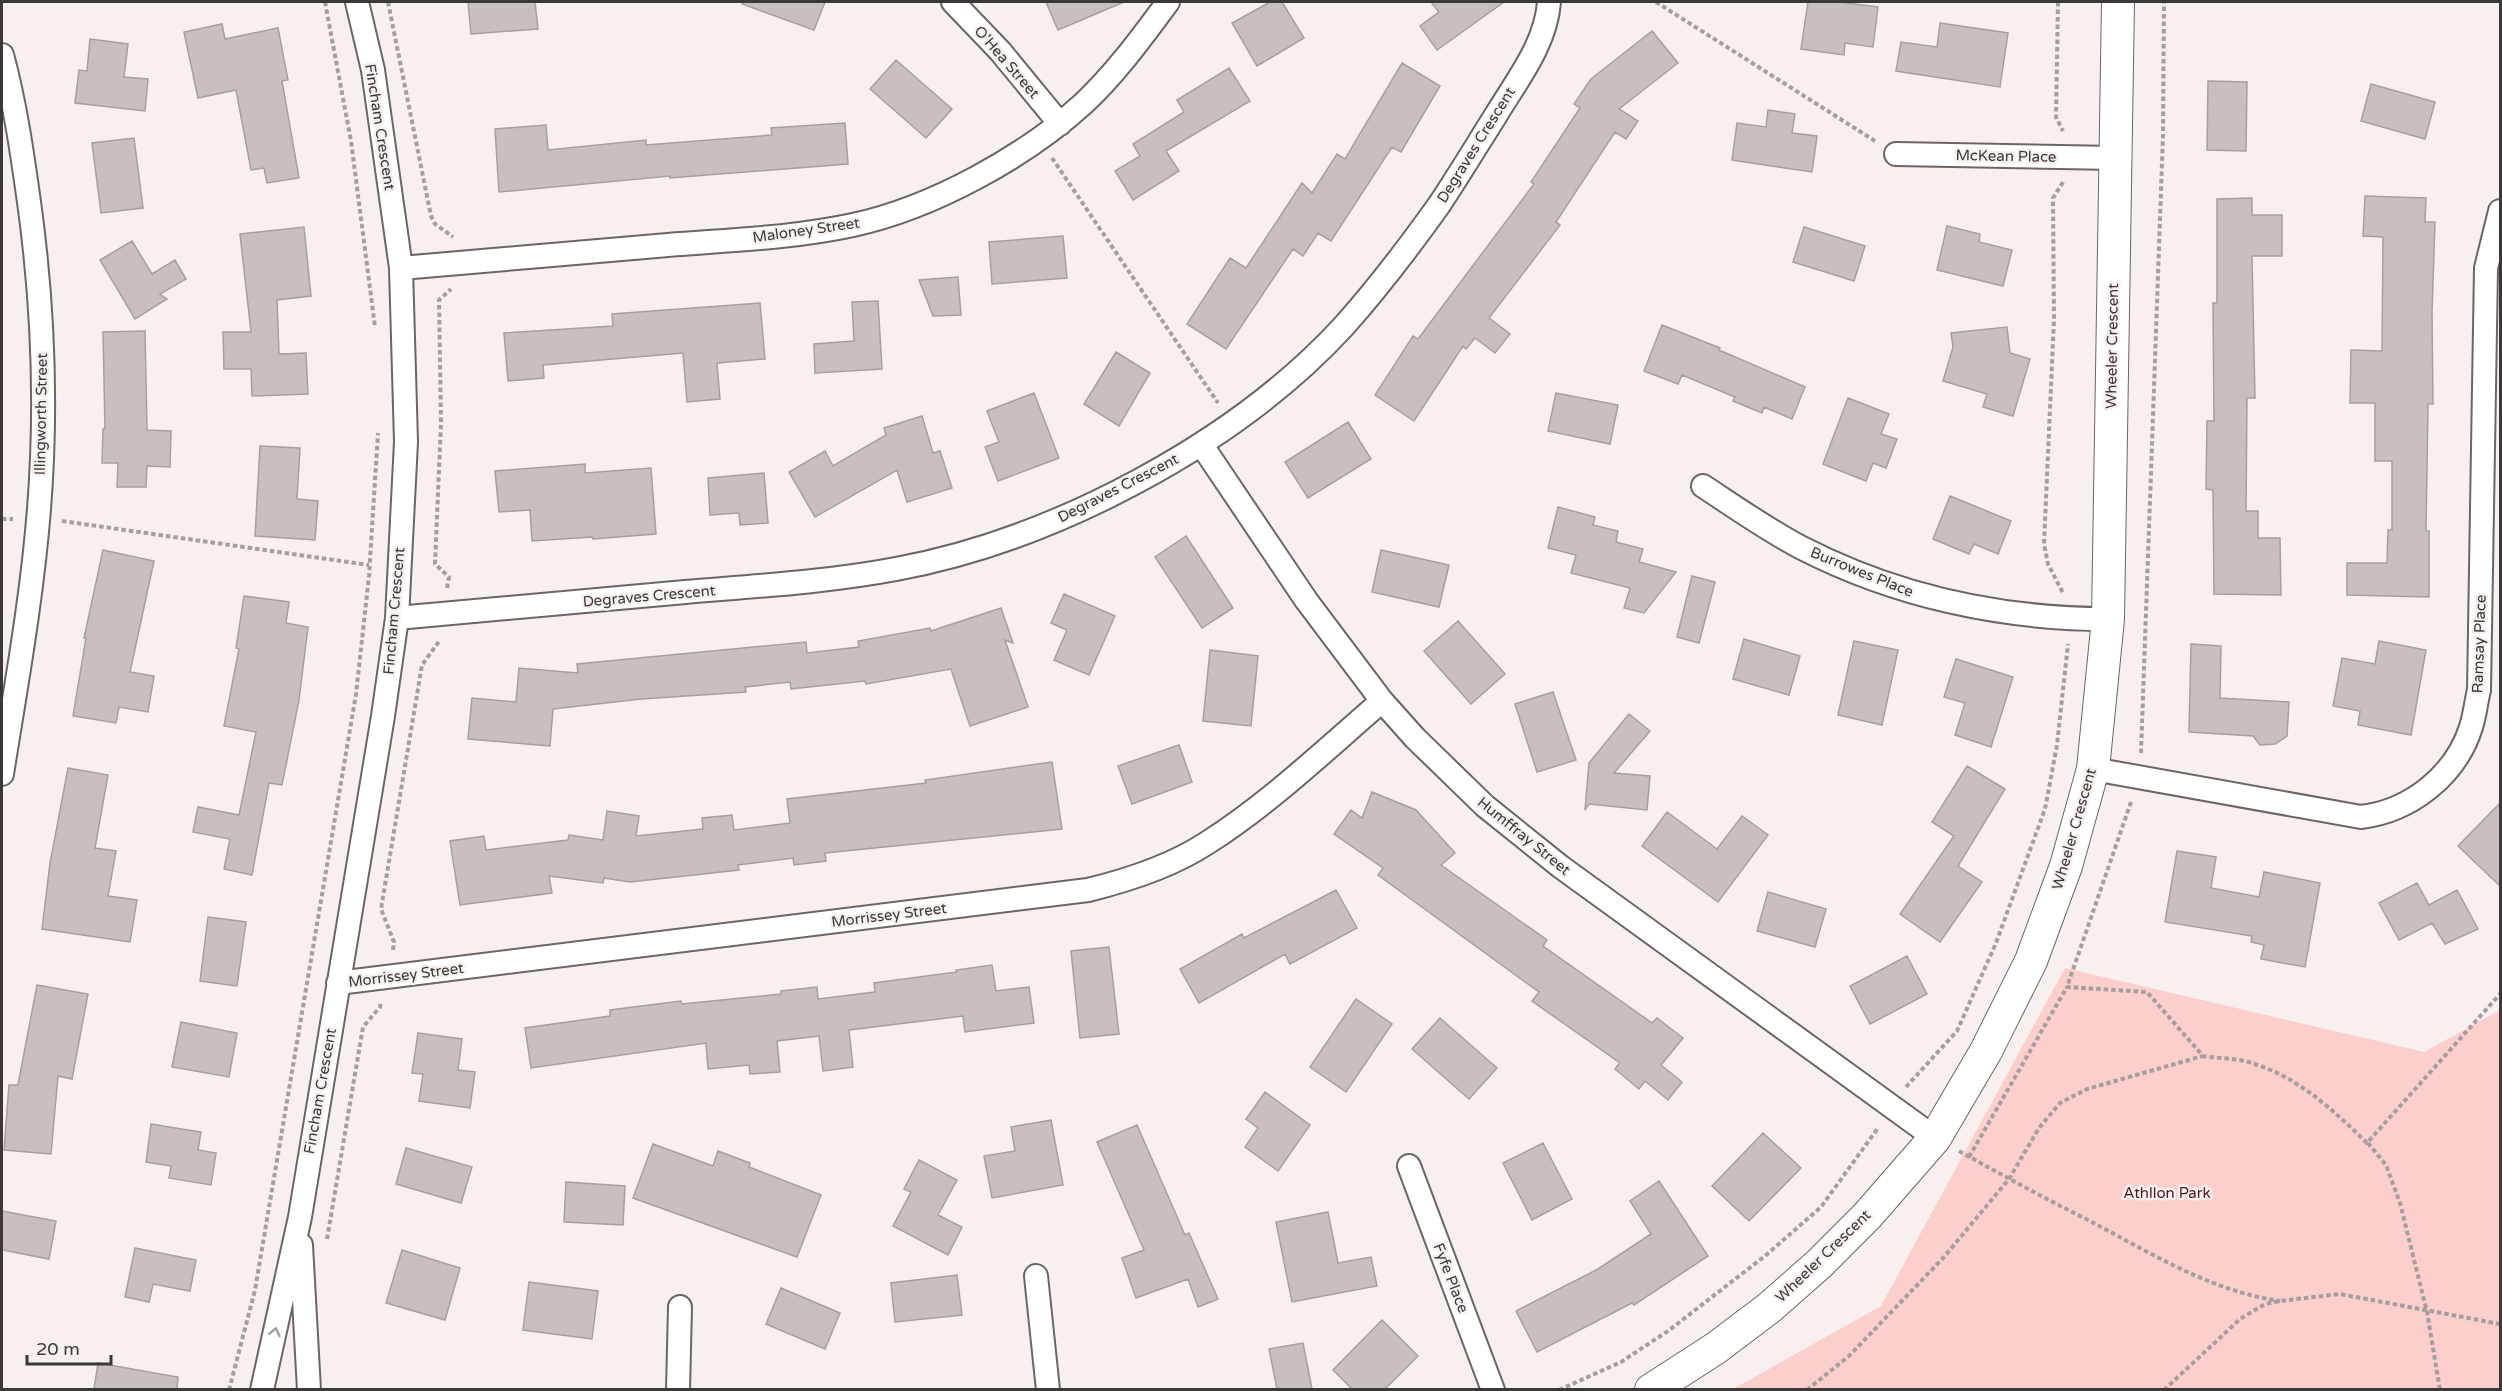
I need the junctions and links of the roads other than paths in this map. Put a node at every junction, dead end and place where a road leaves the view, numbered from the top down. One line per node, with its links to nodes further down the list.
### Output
1 (357, 2): 11 (street, Fincham Crescent)
2 (953, 2): 7 (street, O'Hea Street)
3 (1168, 2): 7 (street, Maloney Street)
4 (1549, 2): 12 (street, Degraves Crescent)
5 (2118, 2): 9 (street, Wheeler Crescent)
6 (2, 55): 18 (street, Illingworth Street)
7 (1060, 124): 11 (street, Maloney Street)
8 (1896, 154): 9 (street, McKean Place)
9 (2115, 158): 15 (street, Wheeler Crescent)
10 (2500, 211): 17 (street, Ramsay Place)
11 (401, 268): 14 (street, Fincham Crescent)
12 (1202, 444): 14 (street, Degraves Crescent); 16 (street, Humffray Street)
13 (1703, 486): 15 (street, Burrowes Place)
14 (397, 618): 19 (street, Fincham Crescent)
15 (2108, 619): 17 (street, Wheeler Crescent)
16 (1382, 701): 19 (street, Morrissey Street); 20 (street, Humffray Street)
17 (2093, 769): 20 (street, Wheeler Crescent)
18 (2, 774)
19 (338, 983): 22 (street, Fincham Crescent)
20 (1935, 1138): 30 (street, Wheeler Crescent)
21 (1409, 1166): 29 (street, Fyfe Place)
22 (300, 1217): 25 (street, Fincham Crescent, one-way to 22); 26 (street, Fincham Crescent)
23 (1036, 1276): 28 (street)
24 (680, 1307): 27 (street)
25 (262, 1389)
26 (309, 1389)
27 (678, 1389)
28 (1048, 1389)
29 (1493, 1389)
30 (1651, 1389)

